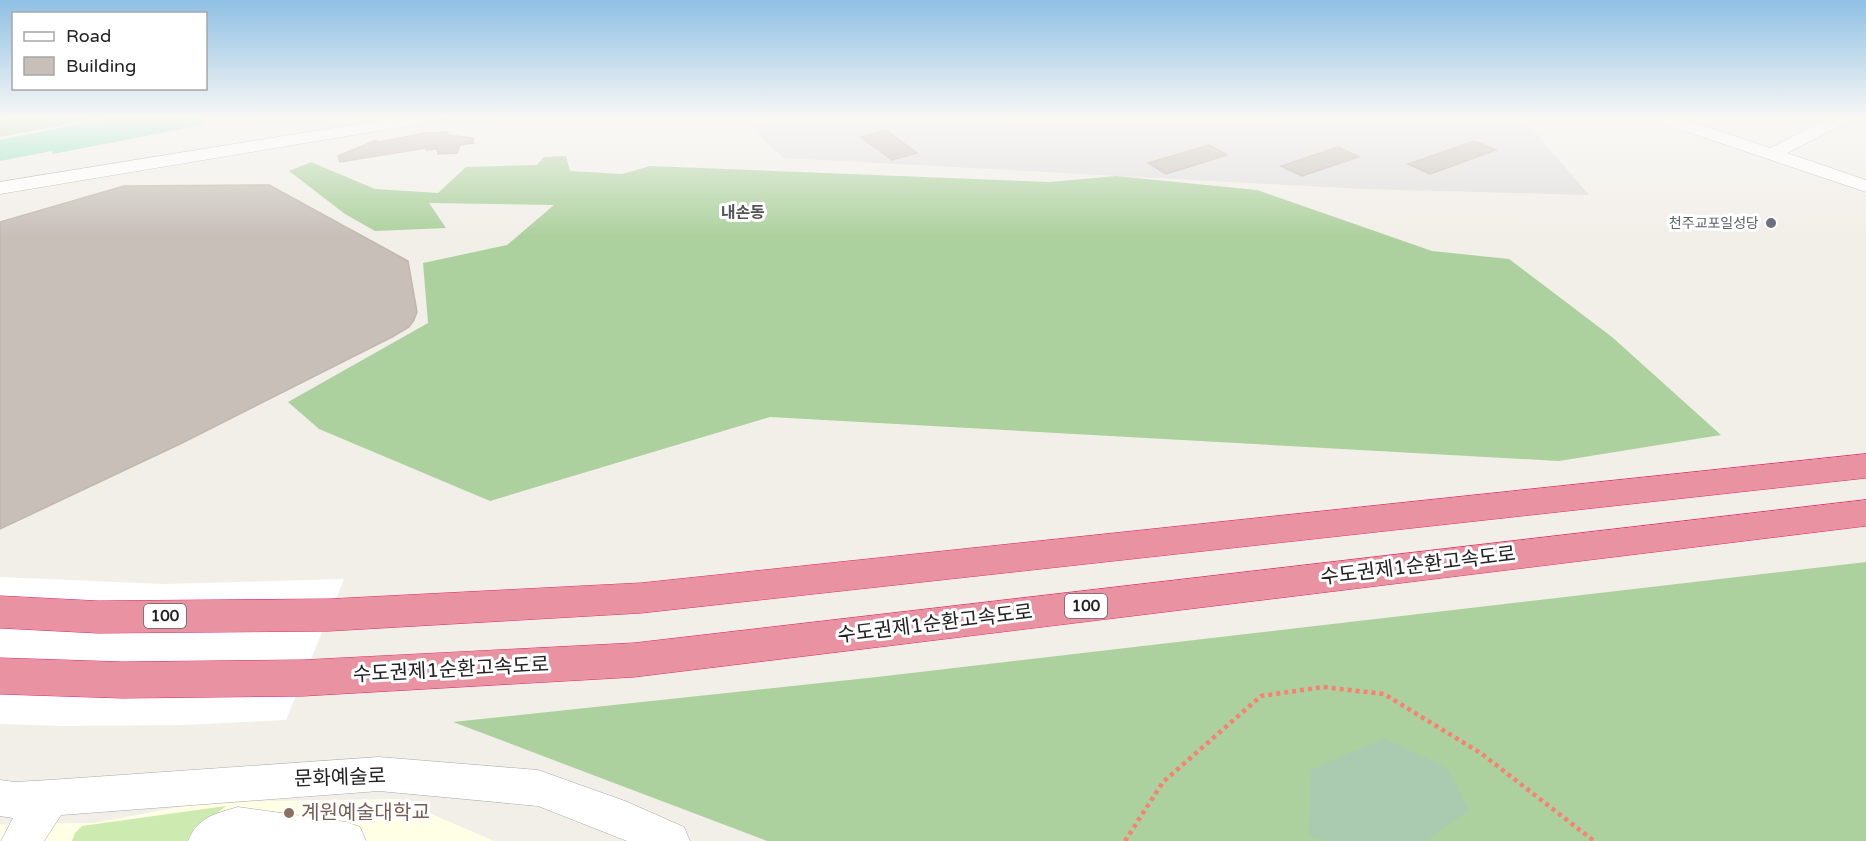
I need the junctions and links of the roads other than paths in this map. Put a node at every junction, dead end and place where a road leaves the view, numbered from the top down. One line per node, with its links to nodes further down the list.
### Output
1 (181, 158): 4 (street)
2 (1784, 158): 3 (street)
3 (1866, 186)
4 (0, 188)
5 (1866, 466): 7 (highway, 100)
6 (1866, 513): 8 (highway, 수도권제1순환고속도로 / 100)
7 (0, 612)
8 (0, 676)
9 (0, 798): 10 (street, 문화예술로)
10 (50, 798): 11 (street); 14 (street, 문화예술로)
11 (21, 841)
12 (208, 841): 13 (street)
13 (346, 841)
14 (670, 841)

